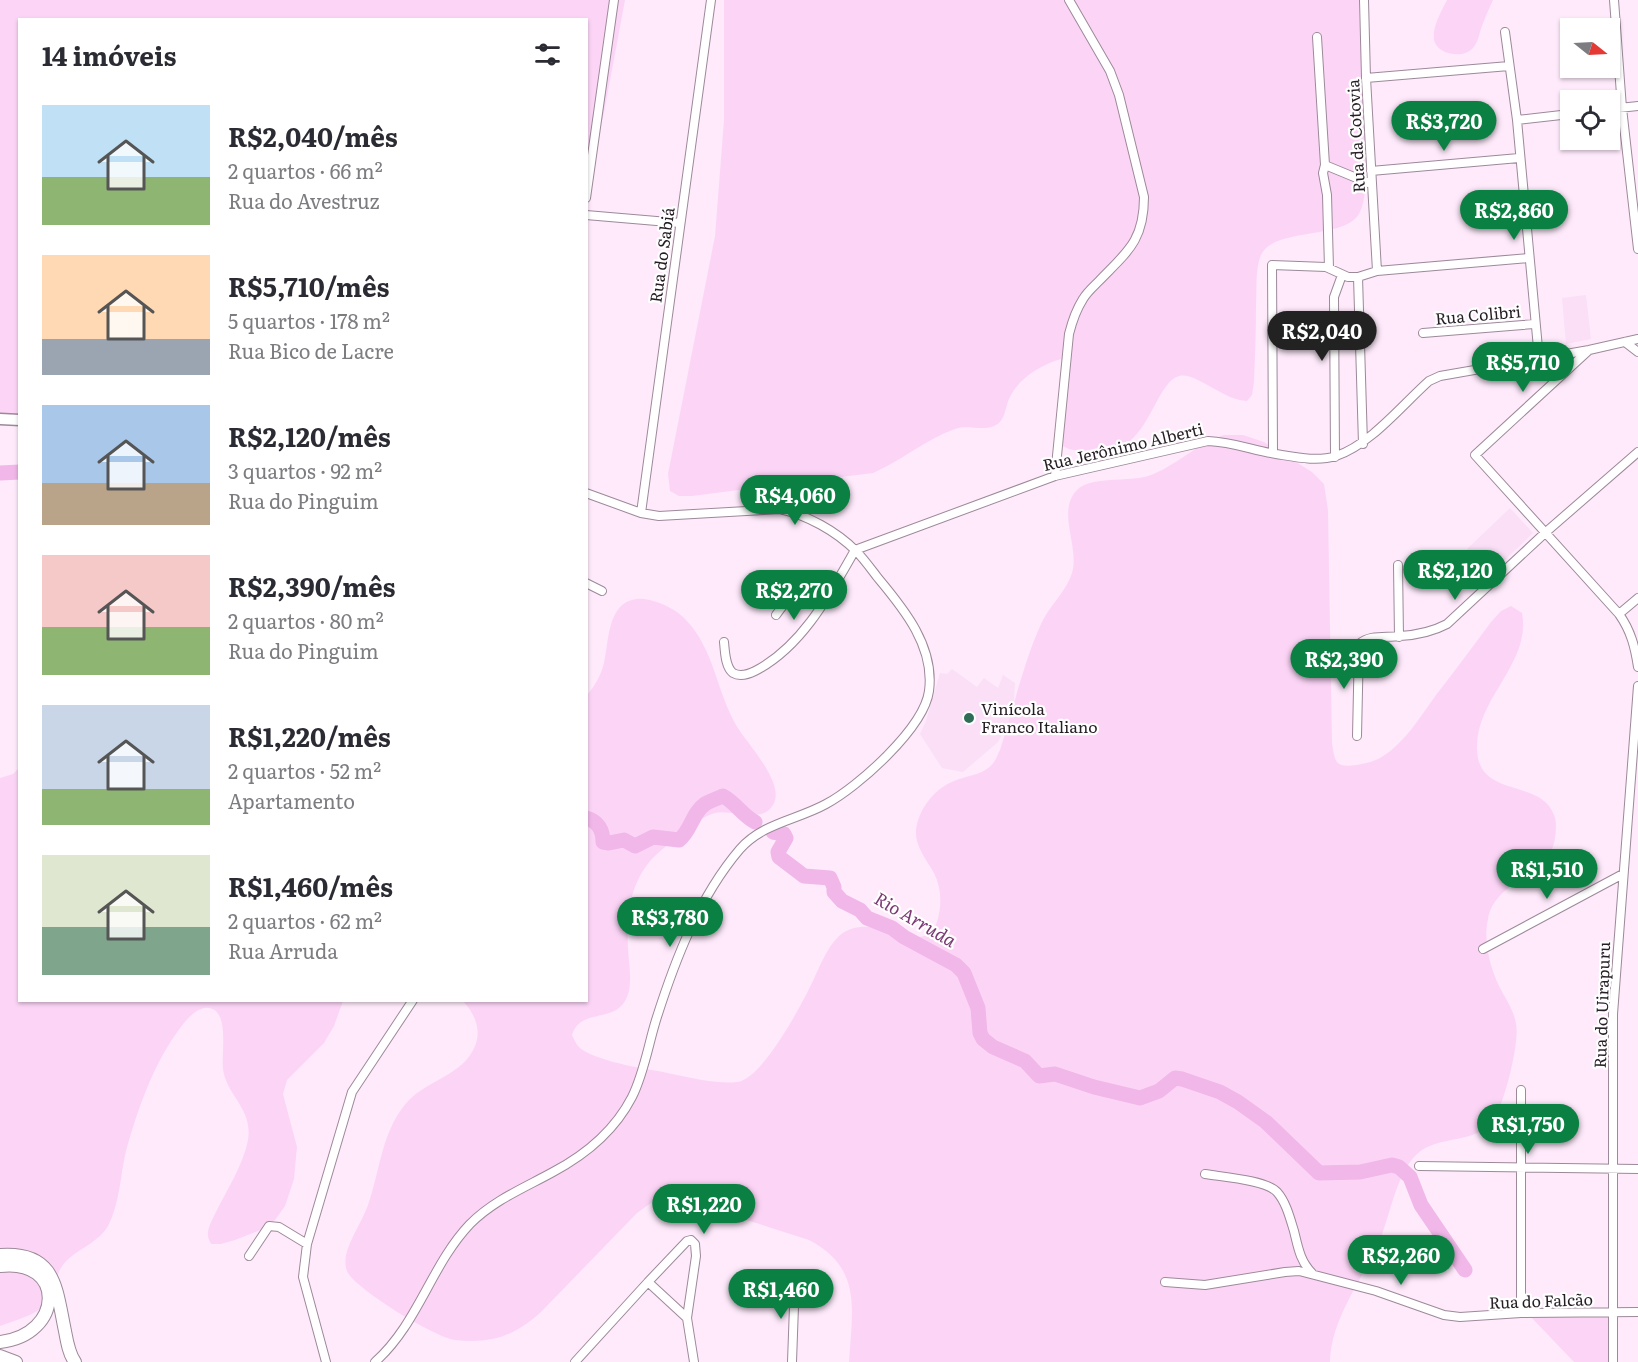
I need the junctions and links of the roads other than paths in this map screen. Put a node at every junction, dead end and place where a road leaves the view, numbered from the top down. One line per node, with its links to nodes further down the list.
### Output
1 (614, 0): 17 (street)
2 (711, 0): 20 (street, Rua do Sabiá)
3 (1069, 0): 40 (street)
4 (1364, 0): 9 (street, Rua da Cotovia)
5 (1614, 0): 11 (street)
6 (1505, 32): 8 (street)
7 (1317, 37): 15 (street)
8 (1509, 66): 9 (street); 13 (street)
9 (1366, 78): 16 (street, Rua da Cotovia)
10 (1638, 106): 11 (street)
11 (1622, 108): 21 (street)
12 (1560, 115): 13 (street)
13 (1516, 120): 14 (street)
14 (1519, 158): 16 (street); 22 (street)
15 (1325, 165): 18 (street); 23 (street)
16 (1371, 171): 18 (street, Rua da Cotovia)
17 (588, 184)
18 (1371, 184): 24 (street, Rua da Cotovia)
19 (588, 215): 20 (street)
20 (680, 223): 42 (street, Rua do Sabiá)
21 (1638, 249)
22 (1528, 258): 24 (street); 27 (street)
23 (1329, 268): 25 (street); 38 (street)
24 (1377, 271): 26 (street)
25 (1342, 275): 26 (street); 39 (street)
26 (1358, 277): 36 (street)
27 (1534, 324): 28 (street, Rua Colibri); 33 (street)
28 (1423, 333)
29 (1638, 339): 30 (street, Rua Jerônimo Alberti)
30 (1625, 342): 31 (street, Rua Jerônimo Alberti); 32 (street)
31 (1589, 350): 33 (street, Rua Jerônimo Alberti); 43 (street)
32 (1638, 352)
33 (1539, 359): 36 (street, Rua Jerônimo Alberti)
34 (0, 419): 35 (street)
35 (18, 420)
36 (1362, 444): 39 (street, Rua Jerônimo Alberti)
37 (1638, 452): 43 (street)
38 (1273, 453): 39 (street, Rua Jerônimo Alberti); 40 (street, Rua Jerônimo Alberti)
39 (1335, 457)
40 (1054, 476): 44 (street, Rua Jerônimo Alberti)
41 (588, 494): 42 (street)
42 (641, 513): 44 (street)
43 (1546, 532): 50 (street); 52 (street)
44 (855, 550): 47 (street); 83 (street)
45 (1398, 566): 52 (street)
46 (588, 584): 48 (street)
47 (834, 586): 51 (street); 53 (street)
48 (603, 591)
49 (1638, 597): 50 (street)
50 (1619, 614): 54 (street)
51 (776, 615)
52 (1399, 637): 56 (street)
53 (724, 642)
54 (1638, 667)
55 (1638, 686): 57 (street, Rua do Uirapuru)
56 (1357, 736)
57 (1623, 874): 58 (street); 63 (street, Rua do Uirapuru)
58 (1483, 949)
59 (412, 1002): 66 (street)
60 (1521, 1090): 62 (street)
61 (1419, 1166): 62 (street)
62 (1521, 1168): 63 (street); 76 (street)
63 (1614, 1169): 64 (street); 74 (street, Rua do Uirapuru)
64 (1638, 1169)
65 (1205, 1174): 70 (street)
66 (307, 1244): 68 (street); 82 (street)
67 (0, 1255): 81 (main road)
68 (249, 1256)
69 (0, 1266): 78 (main road)
70 (1312, 1273): 73 (street, Rua do Falcão); 76 (street, Rua do Falcão)
71 (795, 1278): 86 (street)
72 (648, 1282): 77 (street); 77 (street); 84 (street)
73 (1165, 1282)
74 (1614, 1312): 75 (street, Rua do Falcão); 76 (street, Rua do Falcão); 87 (street, Rua do Uirapuru)
75 (1638, 1312)
76 (1521, 1313)
77 (687, 1318): 85 (street)
78 (0, 1342)
79 (0, 1356): 80 (main road)
80 (16, 1362)
81 (75, 1362)
82 (326, 1362)
83 (375, 1362)
84 (575, 1362)
85 (694, 1362)
86 (792, 1362)
87 (1613, 1362)

